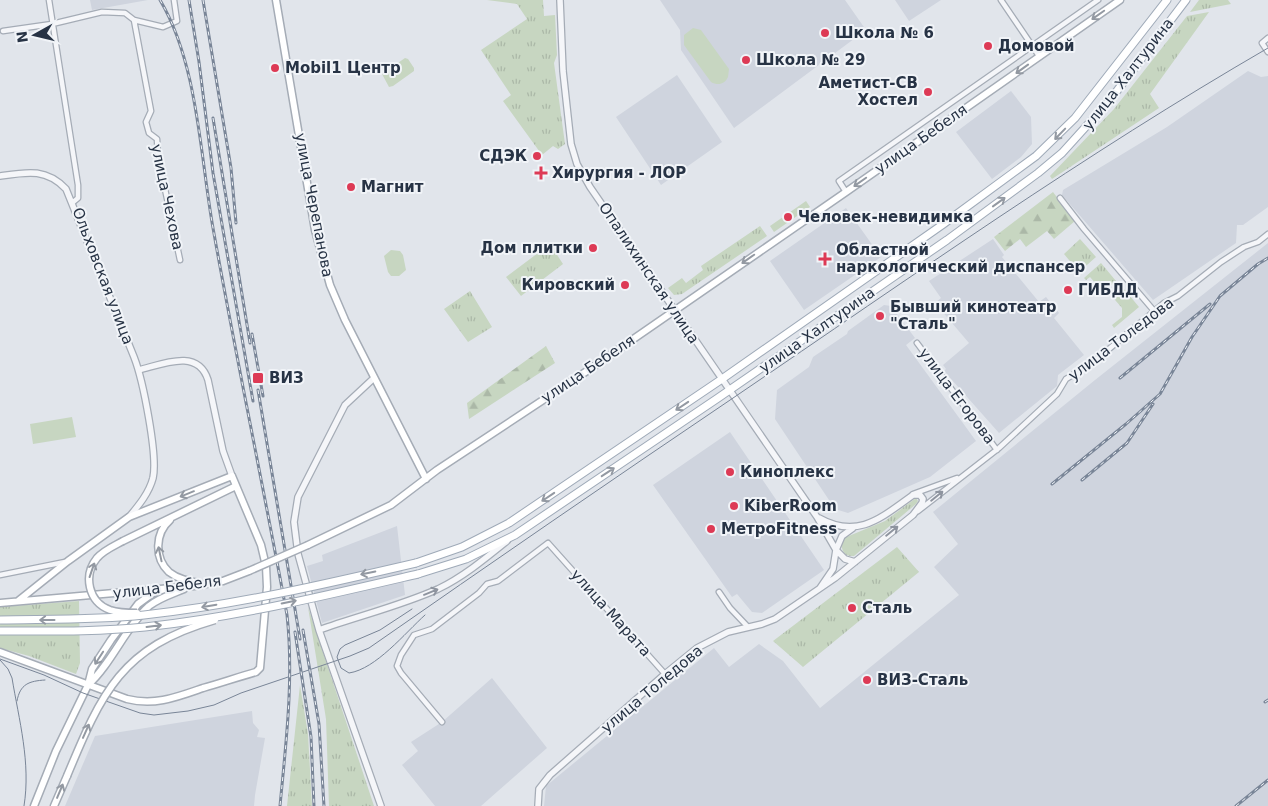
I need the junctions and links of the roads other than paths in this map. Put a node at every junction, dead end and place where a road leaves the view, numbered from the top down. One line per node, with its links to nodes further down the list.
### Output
1 (48, 0): 11 (street, Ольховская улица)
2 (174, 0): 10 (street)
3 (276, 0): 27 (main road, улица Черепанова)
4 (560, 0): 23 (street, Опалихинская улица)
5 (1000, 0): 14 (street)
6 (1098, 0): 14 (street)
7 (1120, 0): 16 (main road, улица Бебеля, one-way to 16)
8 (1167, 0): 28 (main road, улица Халтурина, one-way to 28)
9 (1186, 0): 29 (main road, улица Халтурина, one-way to 9)
10 (134, 20): 11 (street); 22 (street, улица Чехова)
11 (52, 24): 12 (street); 20 (street, Ольховская улица)
12 (3, 31)
13 (1268, 38): 15 (street)
14 (1032, 47): 16 (street); 18 (street)
15 (1268, 52)
16 (1039, 56): 18 (main road, улица Бебеля, one-way to 18)
17 (0, 176): 20 (street)
18 (846, 192): 23 (main road, улица Бебеля, one-way to 23)
19 (1060, 198): 24 (street)
20 (72, 203): 26 (street, Ольховская улица)
21 (1268, 234): 24 (street, улица Толедова)
22 (180, 260)
23 (675, 310): 28 (street, Опалихинская улица); 33 (main road, улица Бебеля)
24 (1155, 312): 30 (street, улица Толедова)
25 (917, 343): 30 (street, улица Егорова)
26 (139, 370): 31 (street); 38 (street, Ольховская улица)
27 (374, 378): 33 (main road, улица Черепанова); 57 (street)
28 (722, 379): 29 (street, Опалихинская улица); 54 (main road, улица Халтурина, one-way to 54, bridge)
29 (730, 390): 39 (street, Опалихинская улица); 41 (main road, улица Халтурина, one-way to 29)
30 (997, 450): 32 (street, улица Толедова)
31 (232, 476): 34 (main road); 38 (main road, one-way to 38)
32 (961, 476): 35 (street); 37 (street, one-way to 32)
33 (426, 479): 46 (main road, улица Бебеля, bridge)
34 (236, 486): 36 (main road); 61 (main road)
35 (912, 495): 37 (street); 40 (street)
36 (178, 514): 46 (main road, one-way to 36); 54 (main road, one-way to 36, bridge)
37 (913, 515): 44 (street, улица Толедова, one-way to 37)
38 (129, 517): 43 (main road)
39 (818, 517): 40 (street); 42 (street, Опалихинская улица)
40 (854, 528): 42 (street)
41 (515, 535): 53 (main road, улица Халтурина, one-way to 41, bridge); 57 (street, one-way to 41)
42 (836, 550): 44 (street); 49 (street)
43 (68, 561): 45 (street); 51 (main road)
44 (855, 562): 49 (street, улица Толедова)
45 (0, 575)
46 (212, 584): 47 (main road, улица Бебеля)
47 (194, 586): 48 (main road, улица Бебеля); 61 (main road)
48 (168, 588): 51 (main road, улица Бебеля); 61 (main road, one-way to 61)
49 (820, 588): 56 (street, улица Толедова)
50 (719, 592): 56 (street)
51 (18, 601): 52 (main road, улица Бебеля)
52 (0, 603)
53 (241, 612): 58 (main road, улица Халтурина, one-way to 53, bridge); 64 (main road, one-way to 53, bridge)
54 (161, 613): 55 (main road, улица Халтурина, one-way to 55, bridge)
55 (0, 620)
56 (748, 627): 60 (street, улица Толедова)
57 (319, 630): 65 (street)
58 (0, 631)
59 (0, 652): 61 (main road)
60 (665, 674): 62 (street, улица Марата); 66 (street, улица Толедова)
61 (88, 685): 63 (main road)
62 (442, 722)
63 (34, 806)
64 (54, 806)
65 (381, 806)
66 (538, 806)

